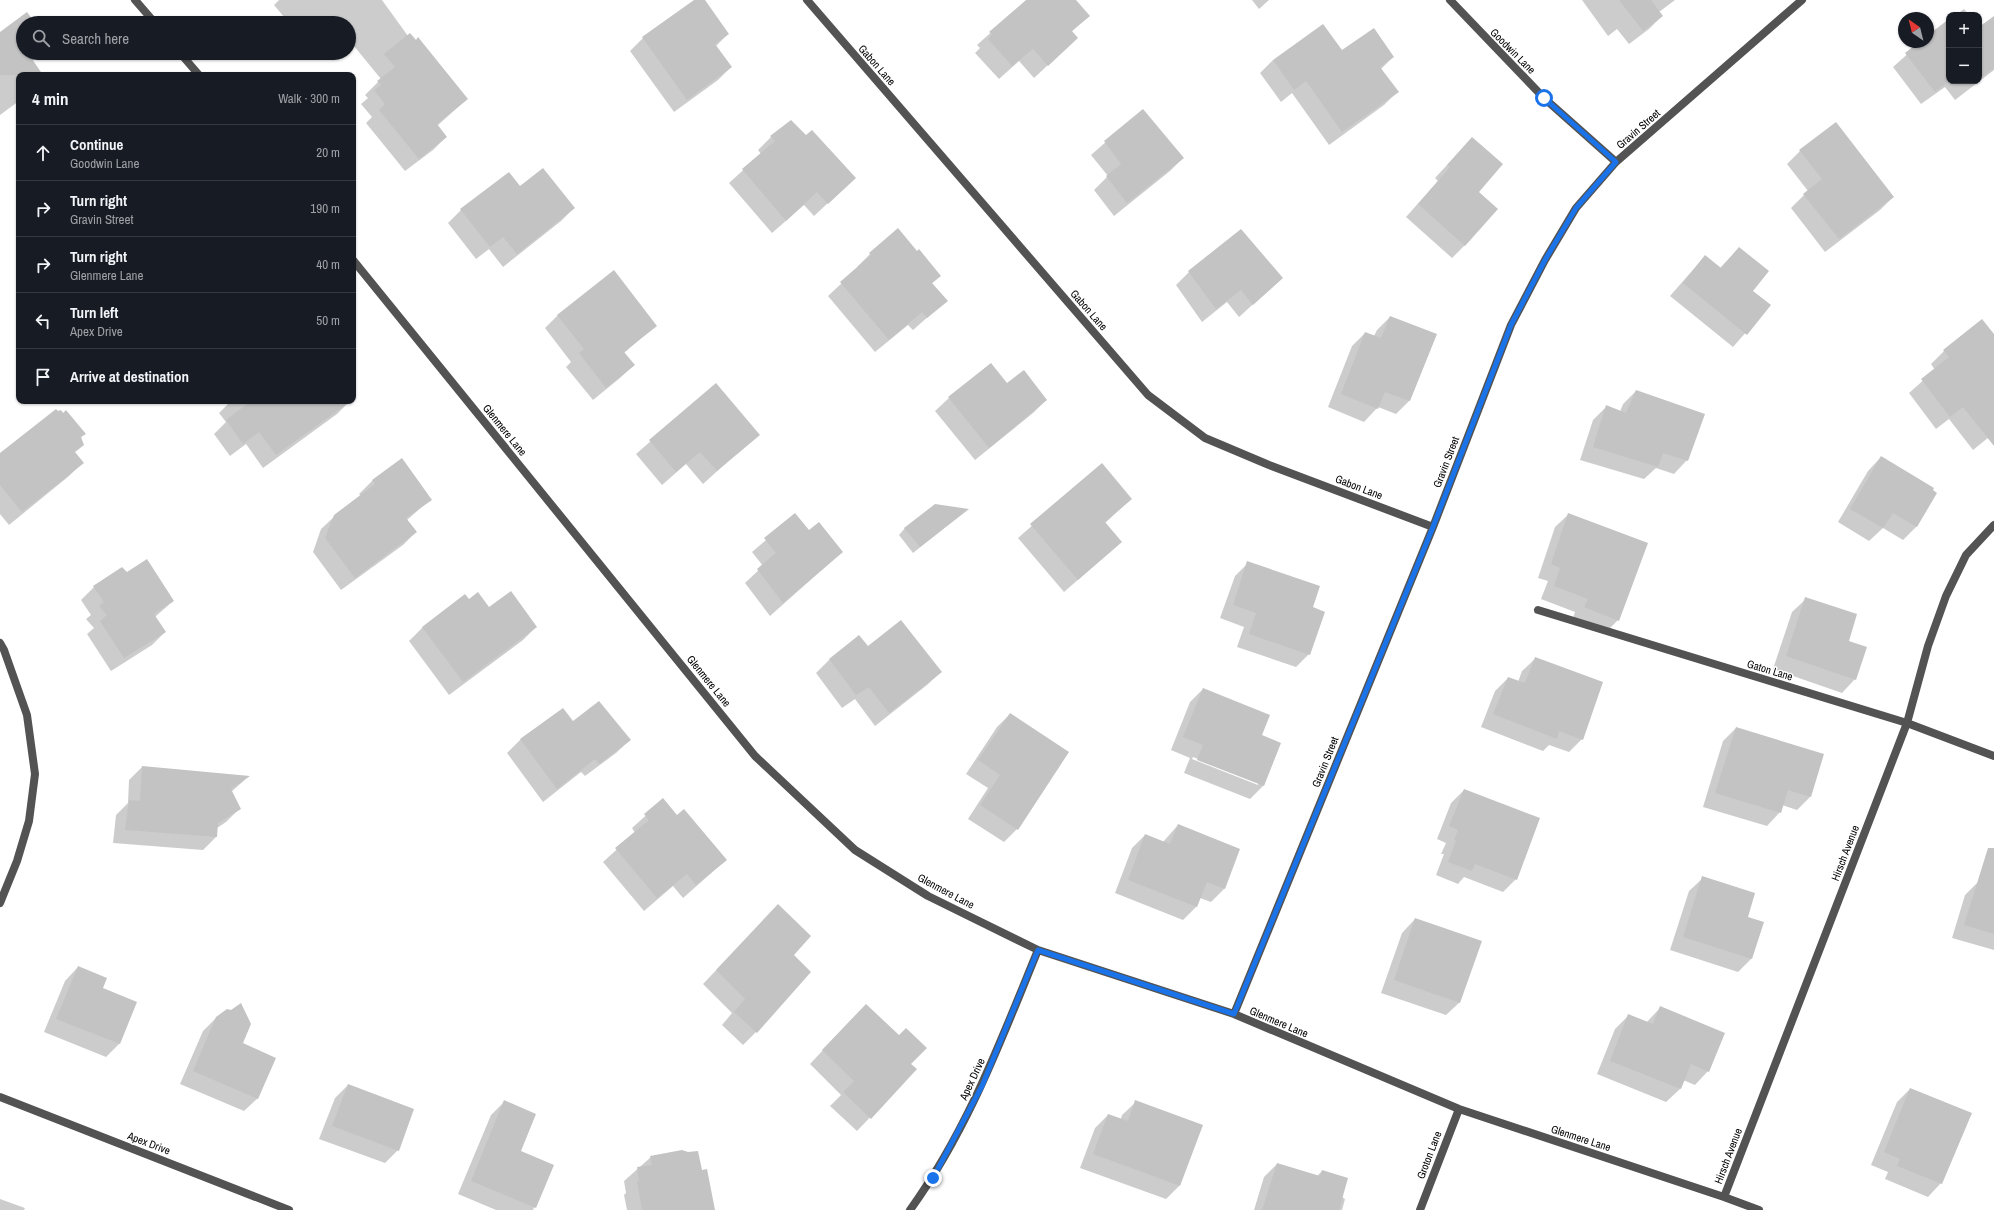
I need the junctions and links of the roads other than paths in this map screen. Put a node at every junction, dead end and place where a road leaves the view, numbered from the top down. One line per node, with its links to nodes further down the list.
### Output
1 (135, 0): 5 (street)
2 (807, 0): 11 (street, Gabon Lane)
3 (1450, 0): 8 (street, Goodwin Lane)
4 (1802, 0): 8 (street, Gravin Street)
5 (149, 16)
6 (186, 60): 7 (street)
7 (196, 72)
8 (1616, 162): 11 (street, Gravin Street)
9 (356, 264): 17 (street, Glenmere Lane)
10 (1994, 525): 14 (street, Hirsch Avenue)
11 (1433, 527): 18 (street, Gravin Street)
12 (1538, 610): 14 (street, Gaton Lane)
13 (0, 643): 16 (street)
14 (1907, 723): 15 (street, Gaton Lane); 21 (street, Hirsch Avenue)
15 (1994, 756)
16 (0, 903)
17 (1038, 950): 18 (street, Glenmere Lane); 23 (street, Apex Drive)
18 (1234, 1014): 20 (street, Glenmere Lane)
19 (0, 1096): 22 (street, Apex Drive)
20 (1459, 1109): 21 (street, Glenmere Lane); 24 (street, Groton Lane)
21 (1724, 1197): 25 (street, Glenmere Lane)
22 (289, 1210)
23 (910, 1210)
24 (1420, 1210)
25 (1759, 1210)

